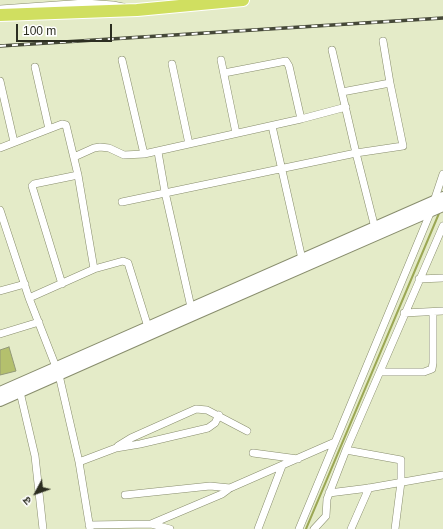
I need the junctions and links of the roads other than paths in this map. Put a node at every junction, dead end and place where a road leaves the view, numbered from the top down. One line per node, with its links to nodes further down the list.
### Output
1 (243, 0): 4 (highway)
2 (24, 4): 3 (street); 4 (street)
3 (0, 9)
4 (137, 10): 5 (highway)
5 (0, 15)
6 (383, 41): 14 (street)
7 (332, 50): 15 (street)
8 (122, 60): 27 (street)
9 (221, 60): 12 (street)
10 (172, 64): 23 (street)
11 (35, 67): 20 (street)
12 (224, 73): 18 (street); 21 (street)
13 (0, 81): 16 (street)
14 (390, 82): 15 (street); 26 (street)
15 (342, 92): 17 (street)
16 (2, 100): 22 (street)
17 (346, 107): 18 (street); 26 (street)
18 (301, 119): 19 (street)
19 (272, 126): 21 (street); 29 (street)
20 (49, 130): 22 (street); 28 (street)
21 (236, 133): 23 (street)
22 (14, 142): 24 (street)
23 (189, 144): 25 (street)
24 (0, 148)
25 (158, 152): 27 (street); 32 (street)
26 (356, 153): 29 (street); 37 (street)
27 (144, 154): 28 (street)
28 (74, 157): 31 (street)
29 (283, 169): 32 (street); 38 (street)
30 (443, 174): 34 (street)
31 (78, 175): 39 (street); 43 (street)
32 (166, 192): 33 (street); 46 (street)
33 (122, 202)
34 (439, 204): 37 (main road); 53 (main road); 60 (street)
35 (0, 210): 42 (street)
36 (443, 226): 41 (street)
37 (375, 228): 38 (main road)
38 (302, 259): 46 (main road)
39 (94, 269): 43 (street); 51 (street)
40 (443, 278): 41 (street)
41 (419, 279): 49 (street)
42 (25, 284): 44 (street); 45 (street)
43 (62, 284): 45 (street)
44 (0, 291)
45 (29, 298): 50 (street)
46 (191, 307): 51 (main road)
47 (443, 311): 48 (street)
48 (433, 312): 49 (street); 54 (street)
49 (404, 313): 54 (street)
50 (39, 322): 52 (street); 53 (street)
51 (148, 327): 53 (main road)
52 (0, 334)
53 (58, 371): 55 (main road); 56 (main road); 65 (street)
54 (380, 372): 62 (street)
55 (0, 392)
56 (20, 392): 57 (main road); 75 (street)
57 (0, 401)
58 (219, 415): 59 (street); 61 (street); 61 (street)
59 (247, 431)
60 (335, 442): 64 (street); 78 (street)
61 (116, 448): 65 (street)
62 (346, 450): 68 (street); 71 (street)
63 (253, 453): 64 (street)
64 (298, 459): 66 (street)
65 (79, 462): 74 (street)
66 (282, 466): 69 (street); 77 (street)
67 (443, 475): 68 (street)
68 (401, 482): 70 (street); 81 (street)
69 (230, 488): 72 (street); 73 (street)
70 (369, 488): 71 (street); 80 (street)
71 (329, 493): 79 (street)
72 (125, 495)
73 (151, 524): 74 (street); 76 (street)
74 (90, 527)
75 (43, 529)
76 (170, 529)
77 (258, 529)
78 (299, 529)
79 (314, 529)
80 (351, 529)
81 (395, 529)

